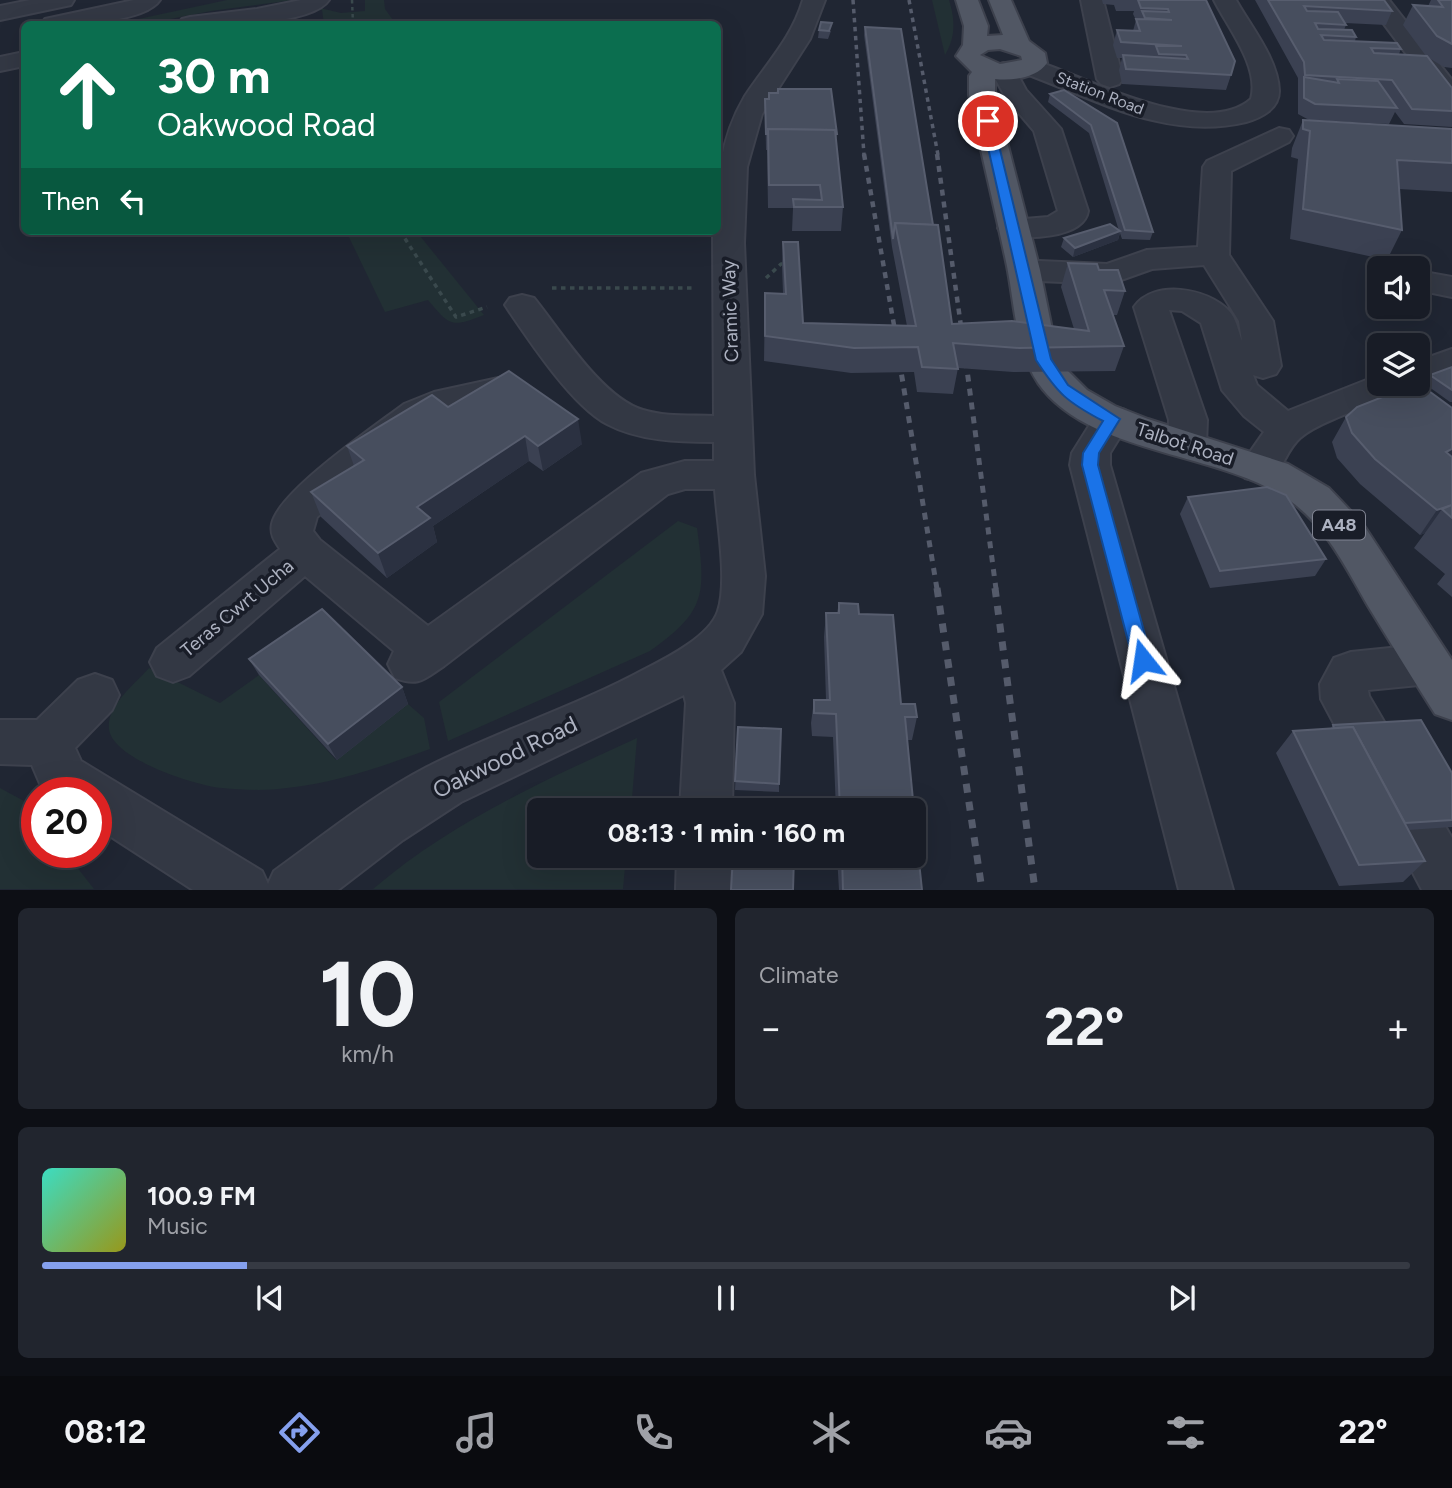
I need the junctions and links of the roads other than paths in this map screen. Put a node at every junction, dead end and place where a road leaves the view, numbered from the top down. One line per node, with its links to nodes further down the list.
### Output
1 (63, 0): 11 (street)
2 (149, 0): 12 (street)
3 (318, 0): 13 (street)
4 (814, 0): 27 (street, Cramic Way)
5 (967, 0): 19 (main road, A48)
6 (1000, 0): 19 (main road, A48)
7 (1093, 0): 17 (street)
8 (1225, 0): 24 (street)
9 (1379, 3): 10 (street); 21 (street)
10 (1416, 8)
11 (0, 13)
12 (68, 21)
13 (210, 21)
14 (21, 32): 15 (street)
15 (0, 36)
16 (1080, 52): 17 (street)
17 (1105, 54): 22 (street)
18 (21, 60): 20 (street)
19 (1003, 60): 24 (street, Station Road); 28 (main road, Talbot Road / A48); 28 (street)
20 (0, 64)
21 (1442, 72): 23 (street)
22 (1110, 79)
23 (1452, 97)
24 (1248, 113): 26 (street)
25 (1200, 128): 26 (street)
26 (1217, 167): 29 (street)
27 (725, 176): 41 (street, Cramic Way)
28 (1013, 228): 39 (main road, Talbot Road / A48)
29 (1213, 255): 30 (street); 33 (street)
30 (1039, 271)
31 (518, 301): 41 (street)
32 (1452, 361): 34 (street)
33 (1263, 366)
34 (1430, 369)
35 (503, 389): 45 (street, Teras Cwrt Ucha)
36 (1367, 394): 40 (street)
37 (1414, 396): 38 (street)
38 (1431, 408)
39 (1112, 419): 42 (main road, Talbot Road / A48); 59 (street)
40 (1286, 429): 42 (street); 43 (street)
41 (734, 430): 44 (street, Cramic Way)
42 (1187, 444): 43 (main road, Talbot Road / A48)
43 (1259, 467): 48 (main road, Talbot Road / A48)
44 (734, 475): 45 (street); 46 (street, Cramic Way)
45 (305, 552): 47 (street, Teras Cwrt Ucha)
46 (710, 653): 52 (street); 57 (street, Oakwood Road)
47 (173, 662)
48 (1440, 682): 55 (street)
49 (95, 695): 50 (street)
50 (23, 743): 51 (street)
51 (63, 777)
52 (706, 798)
53 (112, 808): 56 (street)
54 (704, 868): 58 (street)
55 (1452, 880)
56 (243, 890)
57 (293, 890)
58 (703, 890)
59 (1206, 890)

